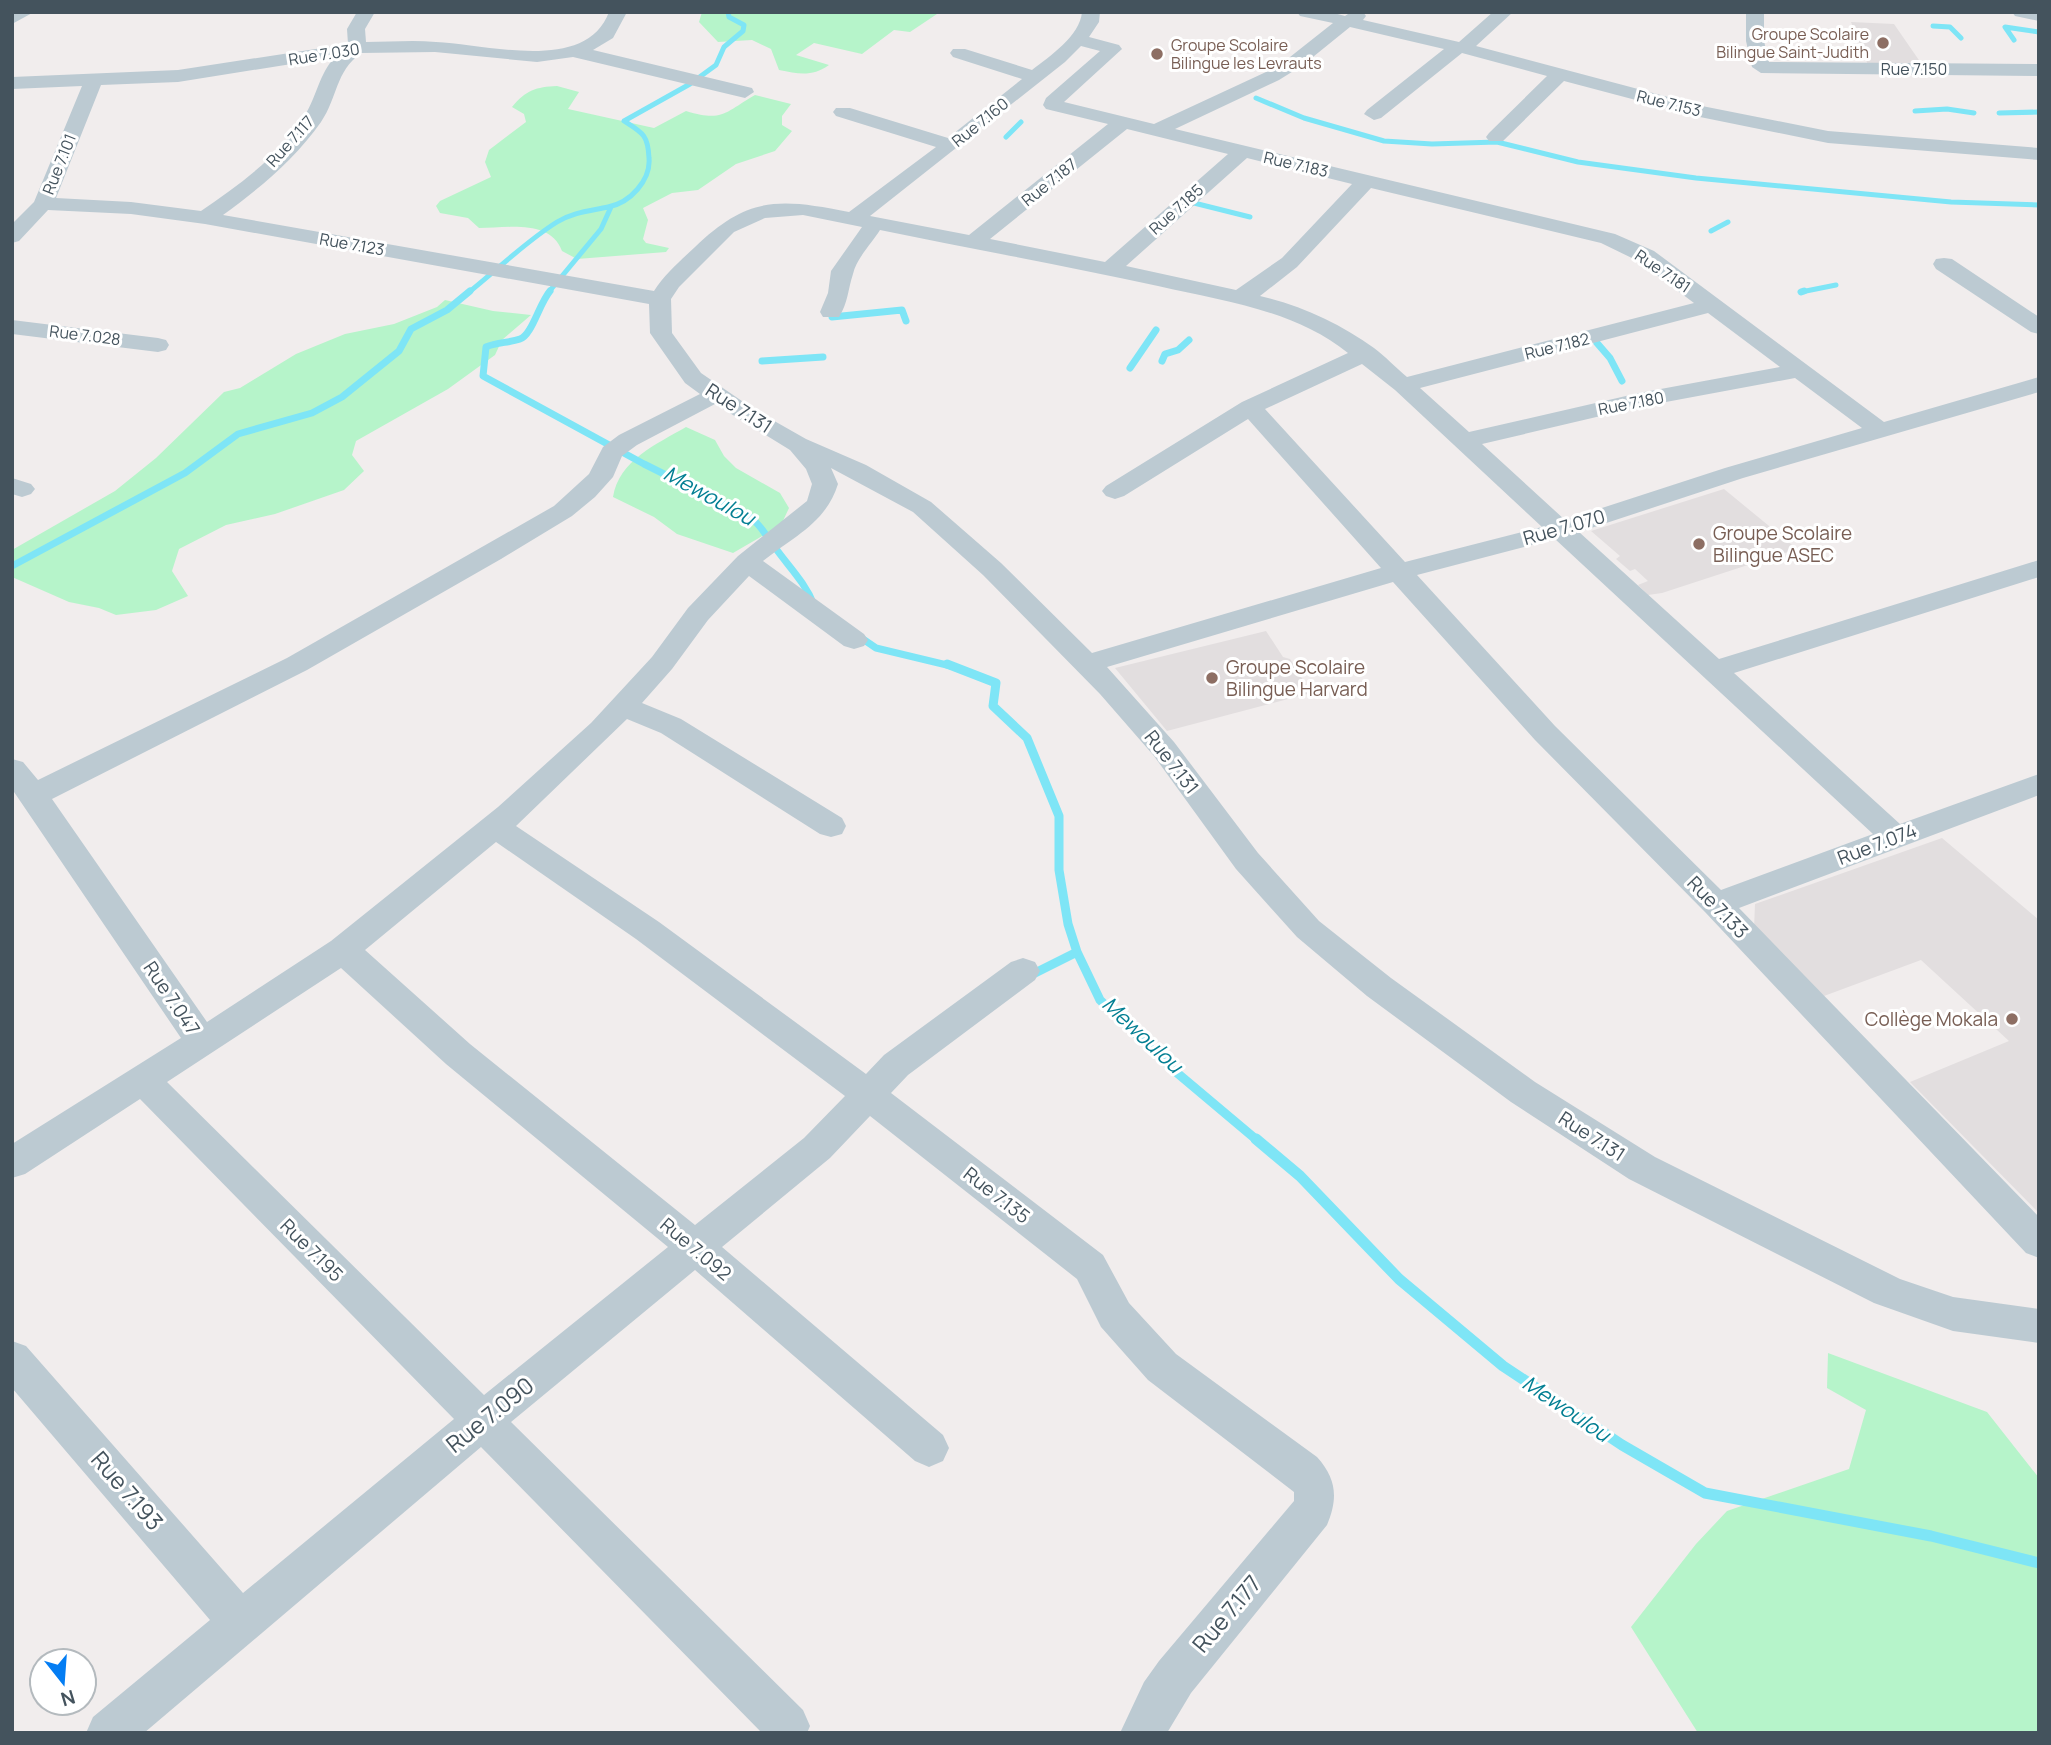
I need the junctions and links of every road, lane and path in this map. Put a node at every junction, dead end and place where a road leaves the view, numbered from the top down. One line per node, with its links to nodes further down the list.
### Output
1 (25, 12): 11 (street)
2 (366, 12): 14 (street)
3 (618, 12): 16 (street, Rue 7.030)
4 (1091, 12): 13 (street, Rue 7.160)
5 (1306, 12): 12 (street, Rue 7.153)
6 (1365, 12): 12 (street)
7 (1504, 12): 15 (street)
8 (1755, 12): 18 (street, Rue 7.150)
9 (2021, 12): 10 (street)
10 (2039, 16)
11 (12, 19)
12 (1344, 22): 15 (street, Rue 7.153); 27 (street)
13 (1077, 39): 20 (street, Rue 7.160); 26 (street, Rue 7.183)
14 (357, 48): 16 (street, Rue 7.030); 21 (street, Rue 7.030); 35 (street, Rue 7.117)
15 (1460, 48): 19 (street, Rue 7.153); 25 (street)
16 (573, 51): 23 (street)
17 (959, 52): 20 (street)
18 (2039, 70)
19 (1559, 75): 28 (street); 31 (street, Rue 7.153)
20 (1035, 77): 29 (street, Rue 7.160)
21 (93, 81): 22 (street, Rue 7.030); 33 (street, Rue 7.101)
22 (12, 83)
23 (745, 92)
24 (843, 112): 29 (street)
25 (1374, 114)
26 (1123, 122): 27 (street, Rue 7.183); 38 (street, Rue 7.187)
27 (1156, 130): 30 (street, Rue 7.183)
28 (1496, 137)
29 (951, 145): 36 (street, Rue 7.160)
30 (1243, 151): 32 (street, Rue 7.183); 40 (street, Rue 7.185)
31 (2039, 154)
32 (1366, 181): 41 (street); 43 (street, Rue 7.181)
33 (39, 209): 34 (street, Rue 7.123); 35 (street, Rue 7.123); 37 (street, Rue 7.101)
34 (12, 214)
35 (205, 218): 42 (street, Rue 7.123)
36 (864, 221): 38 (street); 42 (street); 44 (street, Rue 7.160)
37 (12, 237)
38 (975, 241): 40 (street)
39 (1944, 264): 46 (street)
40 (1110, 269): 41 (street)
41 (1239, 298): 48 (street)
42 (660, 299): 52 (street, Rue 7.131)
43 (1711, 305): 49 (street, Rue 7.181); 51 (street, Rue 7.182)
44 (831, 312)
45 (12, 327): 47 (street, Rue 7.028)
46 (2039, 327)
47 (158, 345)
48 (1366, 353): 51 (street); 53 (street)
49 (1802, 370): 54 (street, Rue 7.181); 55 (street, Rue 7.180)
50 (2039, 384): 54 (street, Rue 7.070)
51 (1403, 385): 55 (street)
52 (715, 395): 56 (street, Rue 7.131); 68 (street)
53 (1250, 407): 57 (street); 61 (street, Rue 7.133)
54 (1881, 431): 58 (street, Rue 7.070)
55 (1462, 440): 58 (street)
56 (797, 444): 59 (street); 63 (street, Rue 7.131)
57 (1115, 491)
58 (1560, 530): 61 (street, Rue 7.070); 64 (street)
59 (747, 562): 62 (street); 65 (street)
60 (2039, 568): 64 (street)
61 (1397, 572): 63 (street, Rue 7.070); 72 (street, Rue 7.133)
62 (854, 640)
63 (1087, 664): 81 (street, Rue 7.131)
64 (1714, 670): 71 (street)
65 (622, 706): 69 (street); 70 (street)
66 (12, 769): 68 (street, Rue 7.047)
67 (2039, 784): 71 (street, Rue 7.074)
68 (34, 795): 75 (street, Rue 7.047)
69 (494, 826): 73 (street); 77 (street, Rue 7.135)
70 (831, 826)
71 (1895, 836): 72 (street, Rue 7.074)
72 (1716, 904): 79 (street, Rue 7.133)
73 (343, 950): 75 (street); 80 (street, Rue 7.092)
74 (1023, 971): 77 (street, Rue 7.090)
75 (202, 1042): 76 (street, Rue 7.047)
76 (142, 1079): 78 (street, Rue 7.047); 83 (street, Rue 7.195)
77 (869, 1096): 80 (street, Rue 7.090); 85 (street, Rue 7.135)
78 (12, 1163)
79 (2039, 1242)
80 (696, 1248): 83 (street, Rue 7.090); 84 (street, Rue 7.092)
81 (2039, 1326)
82 (12, 1359): 86 (street, Rue 7.193)
83 (482, 1420): 86 (street, Rue 7.090); 87 (street, Rue 7.195)
84 (929, 1448)
85 (1316, 1499): 89 (street, Rue 7.177)
86 (241, 1623): 88 (street, Rue 7.090)
87 (787, 1726)
88 (109, 1733)
89 (1143, 1733)

